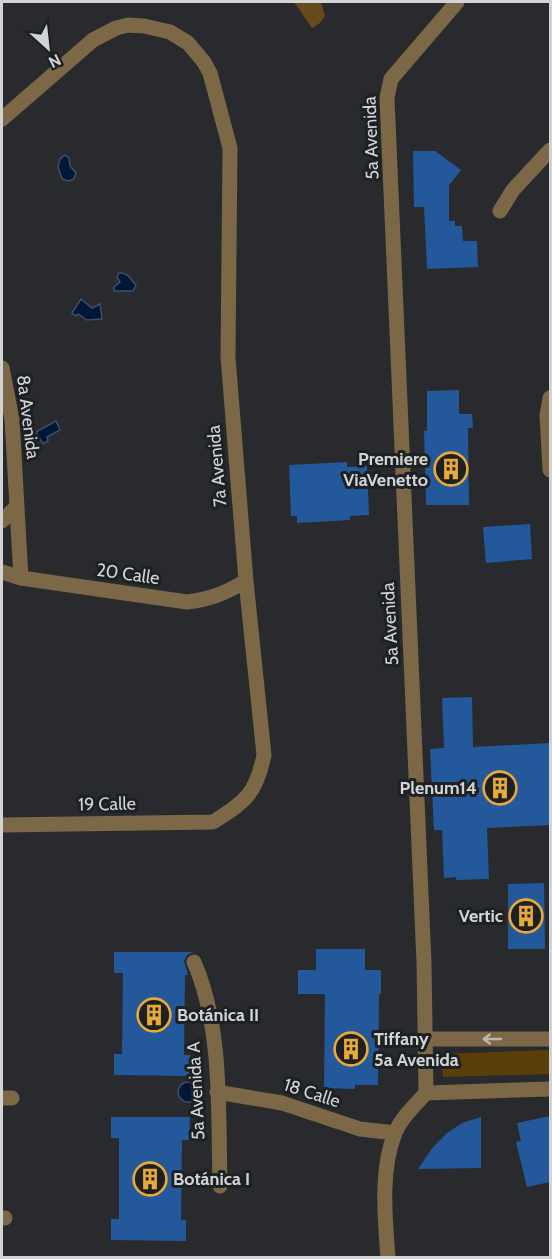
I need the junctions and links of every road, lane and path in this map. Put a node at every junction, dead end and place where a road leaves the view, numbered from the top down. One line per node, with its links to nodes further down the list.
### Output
1 (457, 2): 16 (street, 5a Avenida)
2 (2, 119): 12 (street, 7a Avenida)
3 (550, 150): 4 (street)
4 (501, 211)
5 (2, 368): 8 (street, 8a Avenida)
6 (550, 398): 7 (street)
7 (550, 470)
8 (17, 506): 9 (street); 11 (street, 8a Avenida)
9 (2, 521)
10 (2, 572): 11 (street, 20 Calle)
11 (21, 578): 12 (street, 20 Calle)
12 (246, 581): 13 (street, 7a Avenida)
13 (213, 822): 14 (street, 19 Calle)
14 (2, 825)
15 (194, 962): 19 (street, 5a Avenida A)
16 (425, 1039): 17 (street, one-way to 16); 20 (street, 5a Avenida)
17 (550, 1039)
18 (550, 1089): 20 (street)
19 (217, 1092): 21 (street, 18 Calle); 22 (street, 5a Avenida A)
20 (426, 1093): 21 (street)
21 (395, 1133): 23 (street)
22 (220, 1186)
23 (388, 1257)

